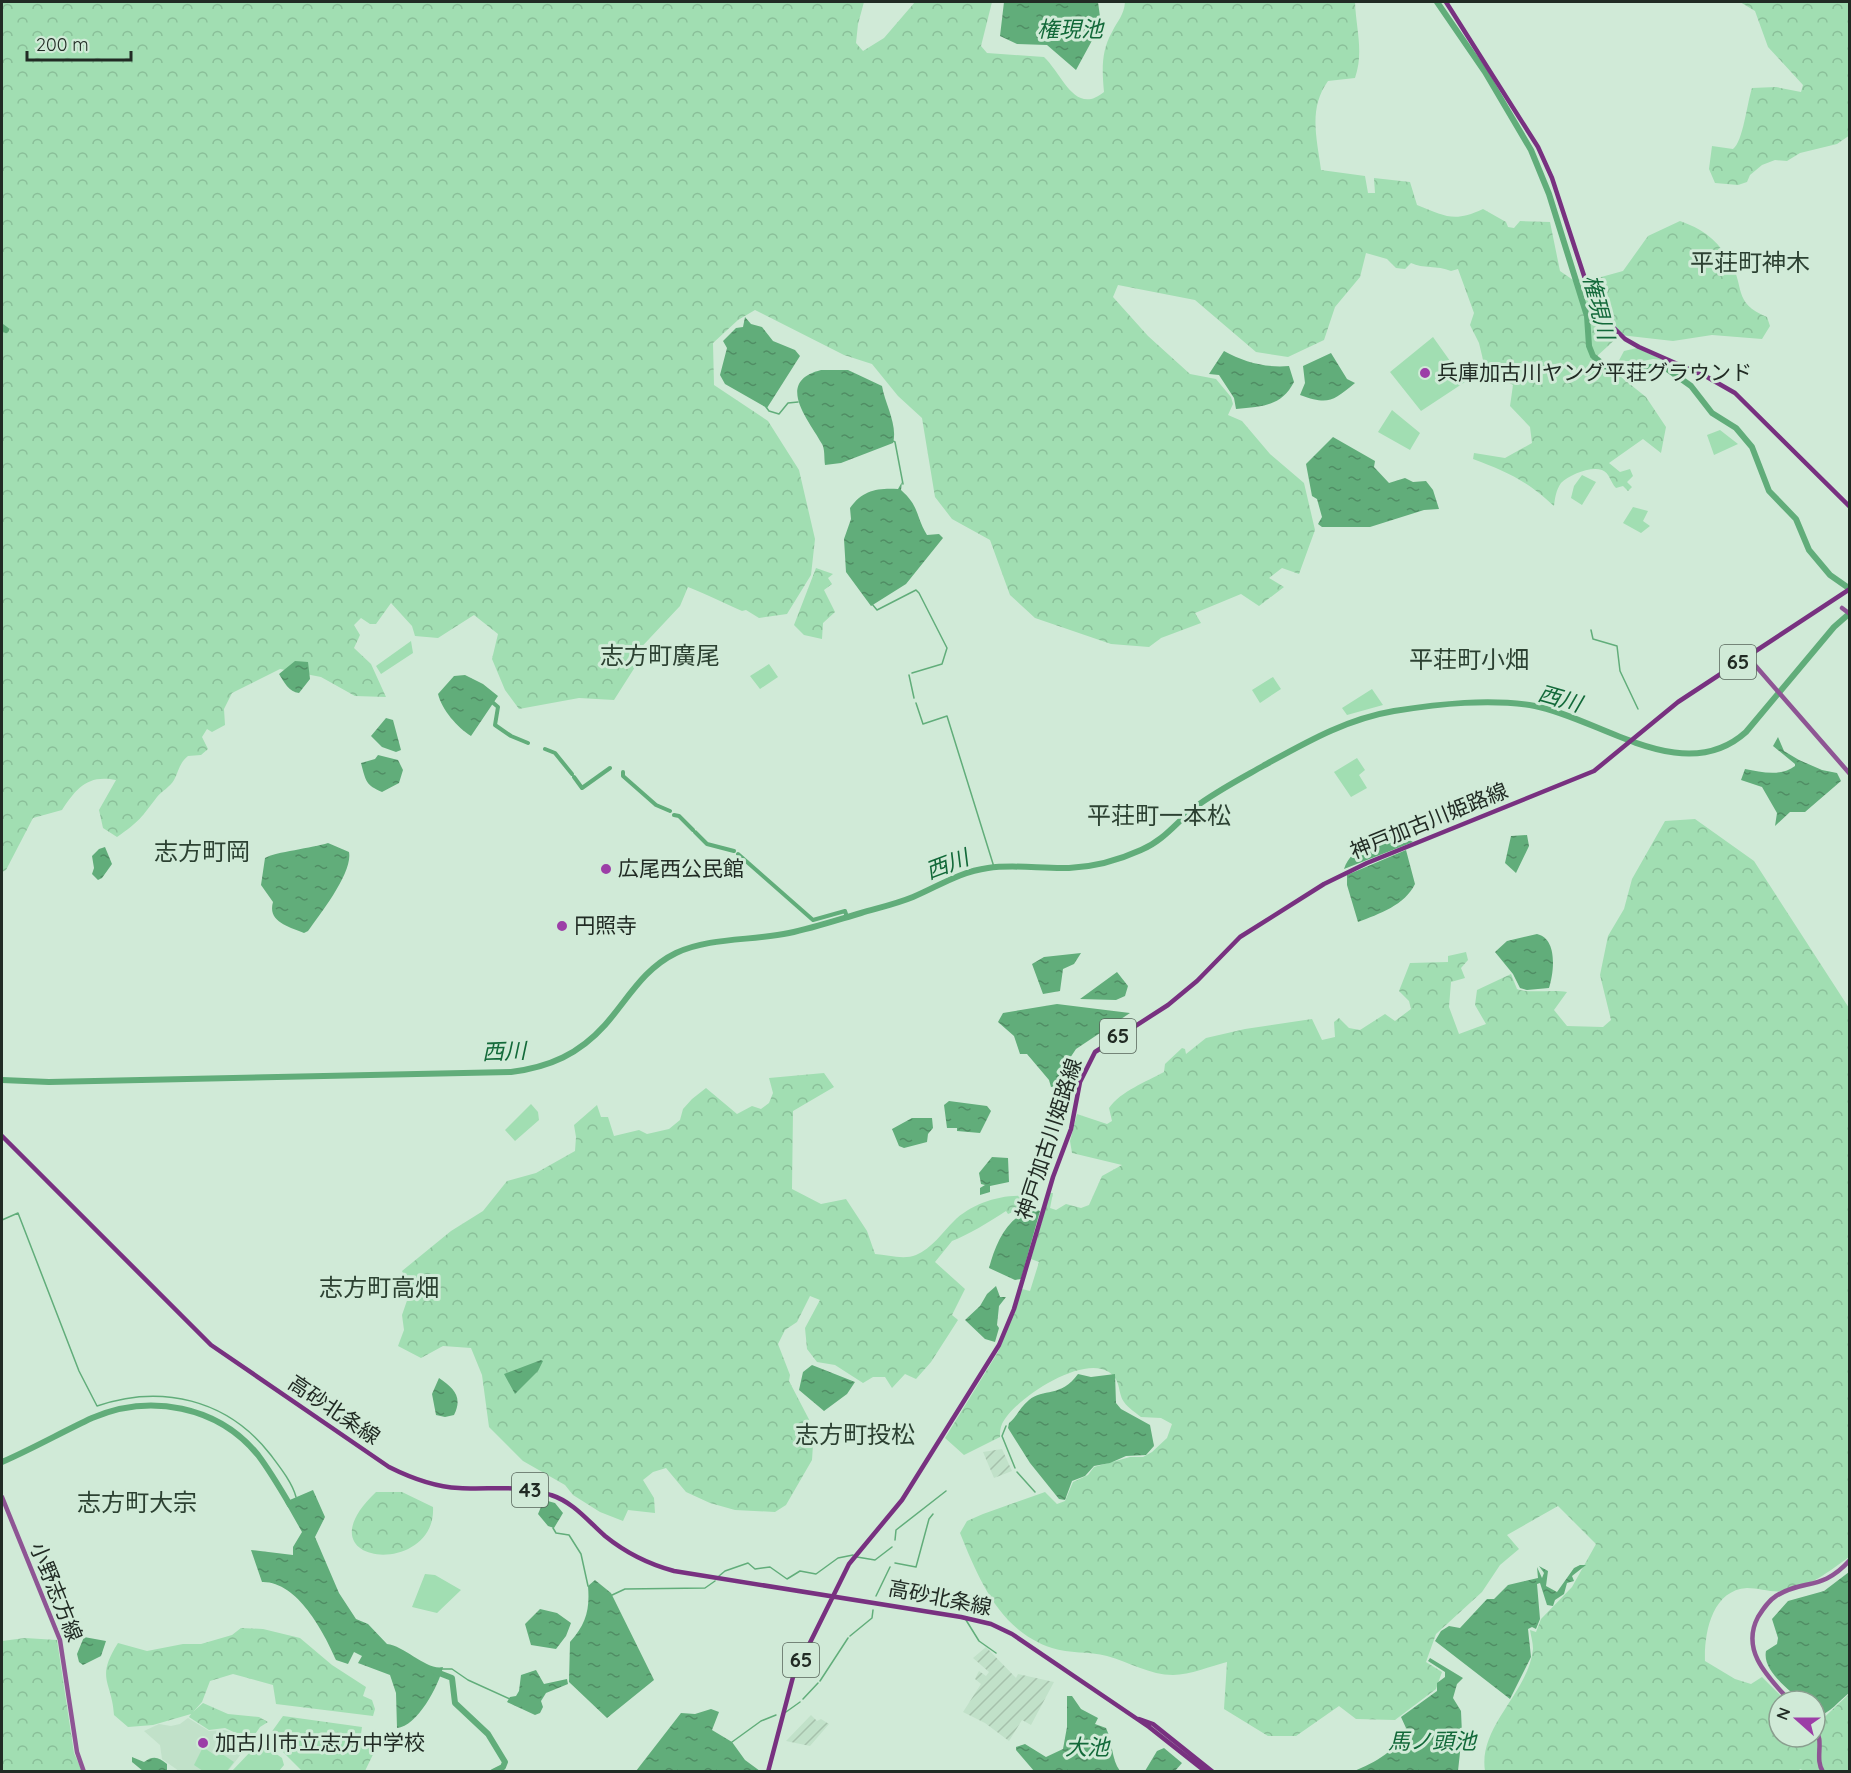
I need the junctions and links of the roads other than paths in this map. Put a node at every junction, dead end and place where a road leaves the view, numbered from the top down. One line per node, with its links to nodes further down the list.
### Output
1 (1446, 2): 2 (main road)
2 (1850, 507)
3 (1847, 590): 6 (main road, 神戸加古川姫路線 / 65)
4 (1843, 609): 5 (main road)
5 (1850, 614)
6 (1747, 656): 7 (main road); 11 (main road, 神戸加古川姫路線 / 65)
7 (1850, 774)
8 (2, 1136): 11 (main road, 高砂北条線 / 43)
9 (2, 1497): 15 (main road, 小野志方線)
10 (1850, 1560): 12 (main road)
11 (834, 1595): 13 (main road, 高砂北条線 / 43); 16 (main road, 神戸加古川姫路線 / 65)
12 (1779, 1689)
13 (1130, 1716): 17 (main road, 高砂北条線 / 43); 18 (main road, 高砂北条線 / 43)
14 (1820, 1749): 19 (main road)
15 (84, 1772)
16 (768, 1772)
17 (1206, 1772)
18 (1213, 1772)
19 (1822, 1772)

